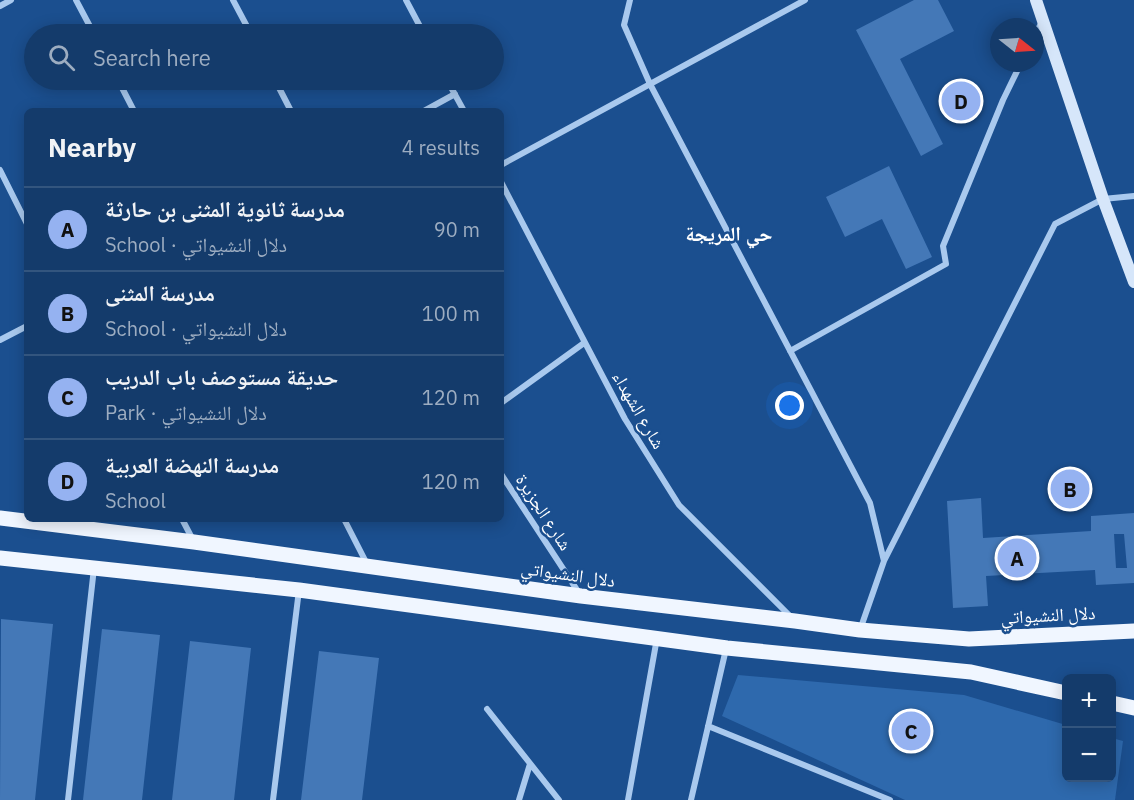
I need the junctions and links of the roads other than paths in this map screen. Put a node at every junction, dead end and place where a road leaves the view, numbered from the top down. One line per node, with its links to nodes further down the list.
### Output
1 (11, 0): 8 (street)
2 (76, 0): 11 (street)
3 (233, 0): 12 (street)
4 (406, 0): 13 (street)
5 (630, 0): 15 (street)
6 (805, 0): 15 (street)
7 (1036, 0): 9 (main road)
8 (0, 6)
9 (1043, 18)
10 (1044, 22): 28 (main road)
11 (89, 24)
12 (246, 24)
13 (419, 24)
14 (1017, 72): 34 (street)
15 (650, 84): 24 (street); 34 (street)
16 (123, 90): 20 (street)
17 (280, 90): 21 (street)
18 (453, 90): 19 (street)
19 (455, 94): 22 (street); 23 (street)
20 (132, 108)
21 (289, 108)
22 (429, 108)
23 (462, 108)
24 (504, 163)
25 (0, 170): 29 (street)
26 (504, 188): 33 (street, شارع الشهداء)
27 (1134, 196): 28 (street)
28 (1102, 199): 30 (main road); 44 (street)
29 (24, 218)
30 (1134, 282)
31 (24, 328): 32 (street)
32 (0, 340)
33 (584, 342): 35 (street); 49 (street, شارع الشهداء)
34 (790, 351): 44 (street)
35 (504, 401)
36 (504, 479): 48 (street, شارع الجزيرة)
37 (0, 518): 38 (main road, دلال النشيواتي)
38 (24, 521)
39 (32, 522): 42 (main road, دلال النشيواتي)
40 (184, 522): 42 (street)
41 (346, 522): 45 (street)
42 (194, 542): 45 (main road, دلال النشيواتي)
43 (0, 558): 46 (main road)
44 (884, 561): 50 (street)
45 (368, 566): 48 (main road, دلال النشيواتي)
46 (94, 567): 47 (main road); 60 (street)
47 (299, 590): 52 (main road); 61 (street)
48 (581, 596): 49 (main road, دلال النشيواتي)
49 (795, 621): 50 (main road, دلال النشيواتي)
50 (860, 630): 51 (main road, دلال النشيواتي)
51 (1134, 631)
52 (657, 638): 53 (main road); 64 (street)
53 (727, 648): 54 (main road); 58 (street)
54 (1062, 692)
55 (1116, 704): 56 (main road)
56 (1134, 708)
57 (487, 710): 59 (street)
58 (708, 726): 65 (street); 66 (street)
59 (530, 764): 62 (street); 63 (street)
60 (68, 800)
61 (273, 800)
62 (519, 800)
63 (559, 800)
64 (628, 800)
65 (691, 800)
66 (890, 800)

